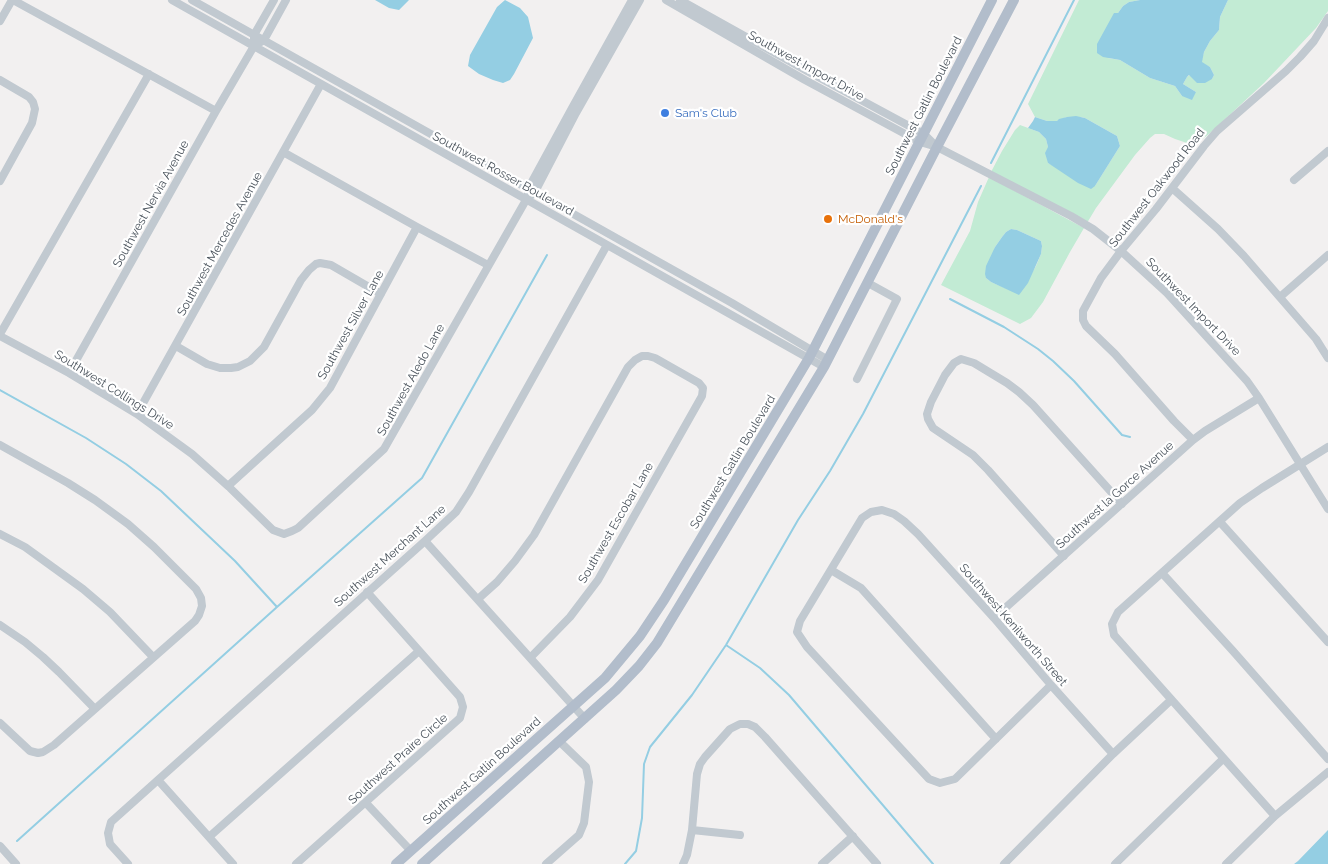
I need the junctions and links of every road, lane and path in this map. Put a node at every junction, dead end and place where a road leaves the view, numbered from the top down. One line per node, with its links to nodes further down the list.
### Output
1 (13, 0): 13 (street); 17 (street)
2 (172, 0): 16 (street, Southwest Rosser Boulevard)
3 (192, 0): 14 (street, Southwest Rosser Boulevard)
4 (274, 0): 14 (street)
5 (286, 0): 15 (street)
6 (632, 0): 28 (street, Southwest Aledo Lane)
7 (640, 0): 28 (street, Southwest Aledo Lane)
8 (666, 0): 21 (street, Southwest Import Drive)
9 (680, 0): 21 (street, Southwest Import Drive)
10 (992, 0): 21 (main road, Southwest Gatlin Boulevard)
11 (1014, 0): 22 (main road)
12 (1328, 18): 27 (street, Southwest Oakwood Road)
13 (0, 21)
14 (254, 35): 15 (street, Southwest Rosser Boulevard); 16 (street)
15 (264, 40): 16 (street); 28 (street, Southwest Rosser Boulevard)
16 (254, 46): 19 (street, Southwest Rosser Boulevard); 20 (street, Southwest Nervia Avenue)
17 (149, 74): 20 (street); 38 (street)
18 (0, 80): 25 (street)
19 (321, 84): 24 (street, Southwest Mercedes Avenue); 29 (street, Southwest Rosser Boulevard)
20 (216, 111): 43 (street, Southwest Nervia Avenue)
21 (922, 138): 22 (street, Southwest Import Drive); 40 (main road, Southwest Gatlin Boulevard)
22 (937, 147): 32 (street, Southwest Import Drive); 35 (main road)
23 (1328, 151): 26 (street)
24 (284, 152): 30 (street); 39 (street, Southwest Mercedes Avenue)
25 (0, 180)
26 (1294, 180)
27 (1172, 188): 32 (street, Southwest Oakwood Road); 37 (street)
28 (531, 191): 29 (street, Southwest Aledo Lane); 40 (street, Southwest Rosser Boulevard)
29 (526, 200): 31 (street, Southwest Rosser Boulevard); 34 (street, Southwest Aledo Lane)
30 (418, 227): 34 (street); 36 (street, Southwest Silver Lane)
31 (607, 245): 40 (street, Southwest Rosser Boulevard); 57 (street, Southwest Merchant Lane)
32 (1121, 251): 45 (street, Southwest Import Drive); 47 (street, Southwest Oakwood Road)
33 (1328, 255): 37 (street)
34 (488, 265): 55 (street, Southwest Aledo Lane)
35 (868, 283): 42 (main road); 44 (street)
36 (381, 294): 39 (street); 51 (street, Southwest Silver Lane)
37 (1280, 297): 41 (street)
38 (0, 335): 43 (street, Southwest Collings Drive)
39 (176, 346): 46 (street, Southwest Mercedes Avenue)
40 (811, 355): 42 (street, Southwest Rosser Boulevard); 71 (main road, Southwest Gatlin Boulevard)
41 (1328, 358)
42 (826, 363): 73 (main road)
43 (69, 373): 46 (street, Southwest Collings Drive)
44 (857, 379)
45 (1259, 398): 47 (street, Southwest la Gorce Avenue); 50 (street, Southwest Import Drive)
46 (136, 414): 51 (street, Southwest Collings Drive)
47 (1193, 440): 52 (street, Southwest la Gorce Avenue)
48 (0, 445): 67 (street)
49 (1328, 447): 50 (street)
50 (1300, 464): 53 (street, Southwest Import Drive); 54 (street)
51 (228, 486): 55 (street, Southwest Collings Drive)
52 (1122, 504): 58 (street, Southwest la Gorce Avenue); 58 (street)
53 (1328, 509)
54 (1220, 522): 60 (street); 65 (street)
55 (276, 532)
56 (0, 534): 67 (street)
57 (425, 541): 61 (street, Southwest Merchant Lane); 62 (street)
58 (1064, 556): 63 (street, Southwest la Gorce Avenue)
59 (831, 570): 63 (street, Southwest Kenilworth Street); 75 (street); 75 (street)
60 (1162, 573): 70 (street); 79 (street)
61 (367, 592): 66 (street, Southwest Praire Circle); 81 (street, Southwest Merchant Lane)
62 (478, 599): 68 (street); 68 (street, Southwest Escobar Lane)
63 (994, 618): 69 (street, Southwest Kenilworth Street)
64 (0, 625): 72 (street)
65 (1328, 642)
66 (419, 651): 82 (street, Southwest Praire Circle); 87 (street)
67 (153, 657): 72 (street)
68 (530, 658): 71 (street)
69 (1051, 685): 75 (street); 77 (street, Southwest Kenilworth Street)
70 (1171, 700): 77 (street); 78 (street)
71 (574, 707): 73 (street); 89 (main road, Southwest Gatlin Boulevard)
72 (94, 709): 74 (street)
73 (585, 719): 76 (main road)
74 (0, 723)
75 (996, 739)
76 (559, 741): 95 (main road); 96 (street)
77 (1113, 754): 100 (street)
78 (1223, 759): 83 (street); 101 (street)
79 (1328, 759)
80 (1328, 772): 83 (street)
81 (158, 780): 87 (street); 91 (street, Southwest Merchant Lane)
82 (366, 802): 89 (street); 93 (street, Southwest Praire Circle)
83 (1275, 816): 102 (street)
84 (692, 830): 85 (street); 86 (street); 97 (street)
85 (740, 835)
86 (853, 836): 98 (street); 99 (street)
87 (209, 837): 92 (street)
88 (0, 846): 90 (street)
89 (411, 851): 94 (main road, Southwest Gatlin Boulevard)
90 (16, 864)
91 (128, 864)
92 (233, 864)
93 (296, 864)
94 (396, 864)
95 (422, 864)
96 (546, 864)
97 (683, 864)
98 (822, 864)
99 (877, 864)
100 (1004, 864)
101 (1115, 864)
102 (1226, 864)

